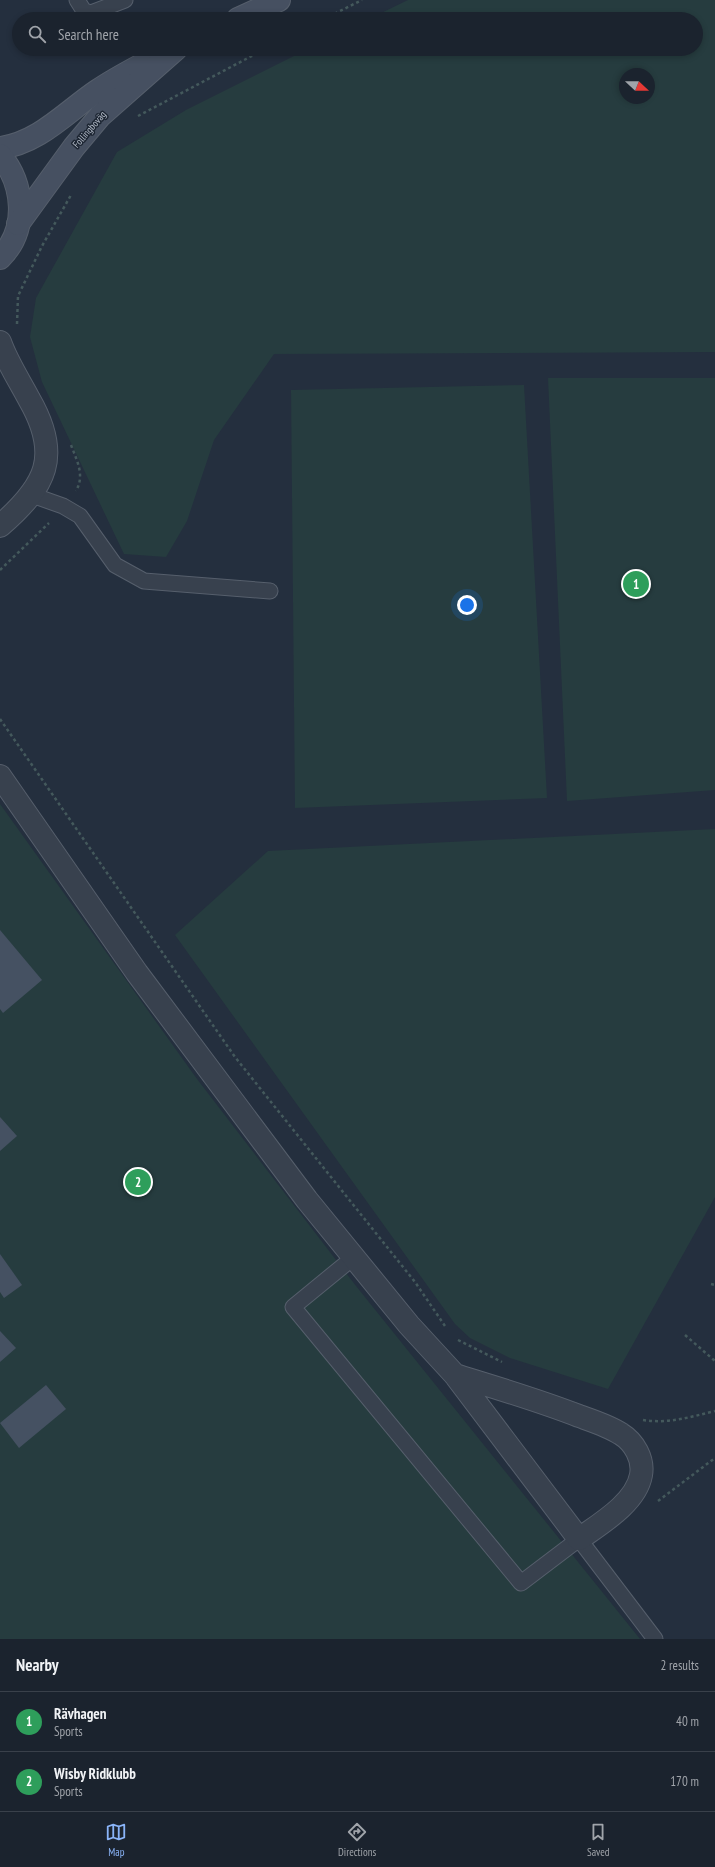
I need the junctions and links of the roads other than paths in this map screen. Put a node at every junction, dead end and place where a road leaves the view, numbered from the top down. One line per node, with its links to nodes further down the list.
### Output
1 (78, 0): 4 (lane)
2 (125, 0): 5 (lane)
3 (279, 0): 6 (main road)
4 (88, 12)
5 (96, 12)
6 (253, 12)
7 (161, 56): 9 (main road, Follingboväg)
8 (167, 56): 11 (main road, Follingboväg)
9 (0, 148)
10 (0, 155): 11 (main road)
11 (18, 224): 12 (main road)
12 (0, 258)
13 (5, 345): 14 (street)
14 (32, 495): 15 (street); 16 (lane)
15 (0, 526)
16 (270, 590)
17 (0, 776): 18 (street)
18 (354, 1257): 19 (street); 20 (lane)
19 (455, 1375): 20 (street); 20 (street)
20 (579, 1539): 21 (lane)
21 (655, 1639)

